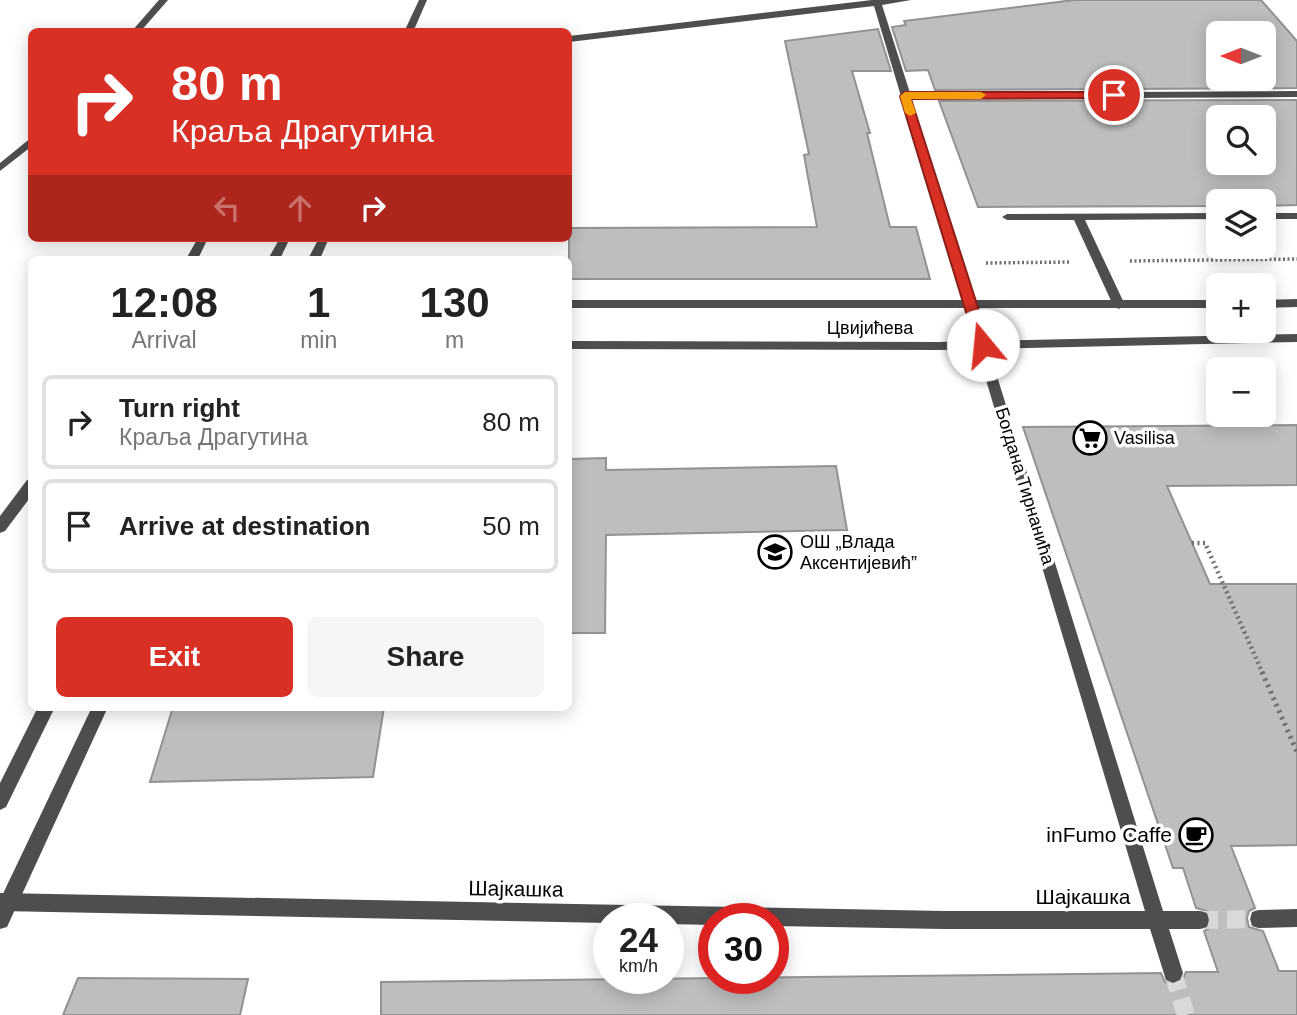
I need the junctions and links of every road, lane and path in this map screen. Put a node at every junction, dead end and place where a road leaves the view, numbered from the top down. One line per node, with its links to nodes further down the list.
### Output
1 (164, 0): 5 (street)
2 (423, 0): 6 (street)
3 (907, 0): 4 (street)
4 (876, 2): 7 (street); 9 (street, Богдана Тирнанића)
5 (139, 28)
6 (410, 28)
7 (572, 39)
8 (1297, 94): 9 (street)
9 (905, 96): 19 (street, Богдана Тирнанића)
10 (28, 144): 11 (street)
11 (0, 168)
12 (1206, 216): 16 (street)
13 (1276, 216): 14 (street)
14 (1297, 216)
15 (1007, 217): 16 (street)
16 (1078, 217): 22 (street)
17 (1297, 303): 21 (street)
18 (572, 304): 19 (street, Цвијићева)
19 (971, 304): 22 (street, Цвијићева); 25 (street, Богдана Тирнанића)
20 (1206, 304): 22 (street, Цвијићева)
21 (1276, 304)
22 (1119, 305)
23 (1297, 338): 25 (street, Цвијићева)
24 (572, 345): 25 (street, Цвијићева)
25 (983, 345): 35 (street, Богдана Тирнанића)
26 (28, 489): 27 (street)
27 (0, 527)
28 (1192, 543): 31 (path)
29 (45, 711): 32 (street)
30 (98, 711): 33 (street)
31 (1297, 752)
32 (0, 801)
33 (3, 908): 35 (street, Шајкашка)
34 (1297, 918): 36 (street)
35 (1156, 919): 37 (street, Шајкашка); 38 (street, Богдана Тирнанића)
36 (1259, 919)
37 (1200, 920)
38 (1173, 972)

